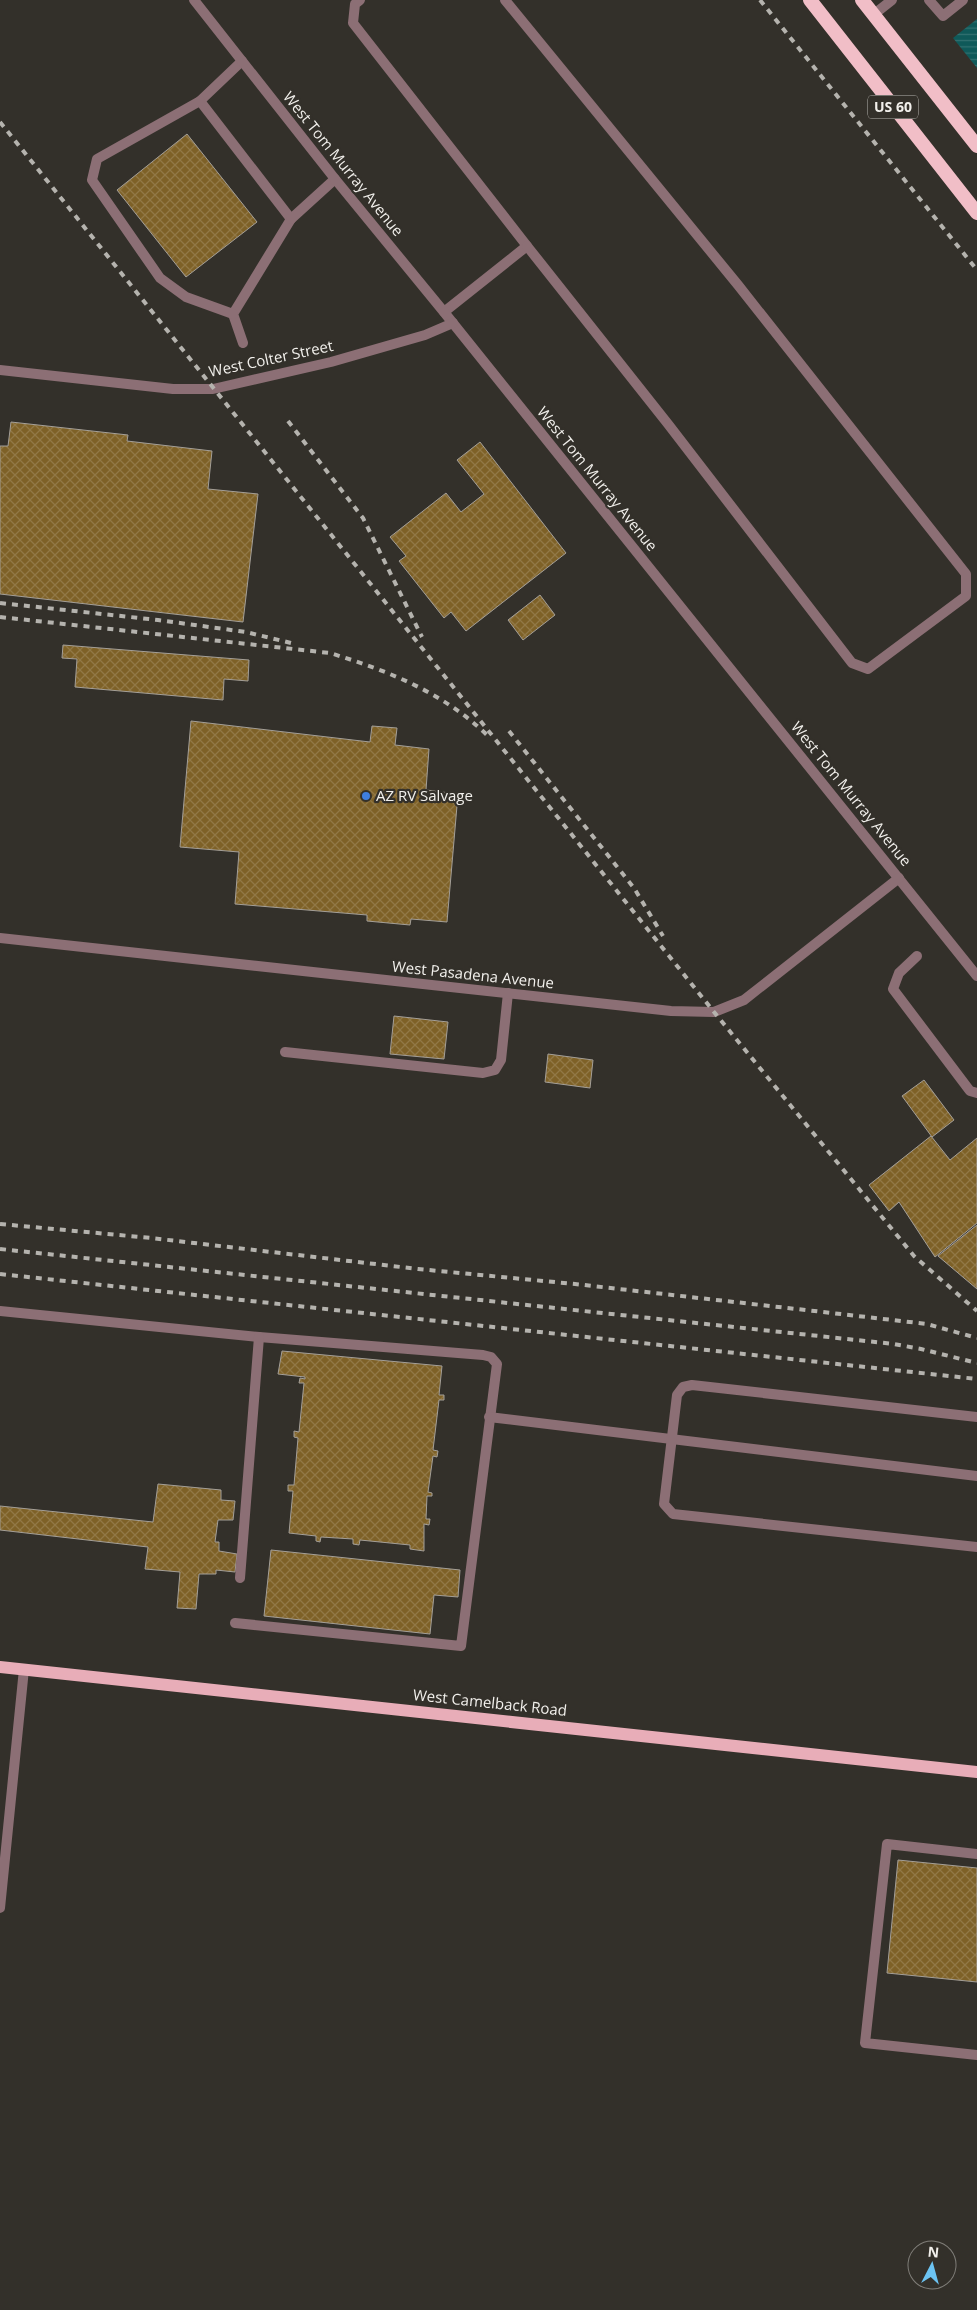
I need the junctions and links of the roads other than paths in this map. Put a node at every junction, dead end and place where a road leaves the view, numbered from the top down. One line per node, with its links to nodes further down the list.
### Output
1 (360, 0): 16 (street)
2 (505, 0): 16 (street)
3 (810, 0): 14 (highway, US 60)
4 (862, 0): 9 (highway, US 60)
5 (892, 0): 9 (street)
6 (930, 0): 7 (street)
7 (962, 0)
8 (198, 1): 10 (street, West Tom Murray Avenue)
9 (874, 15): 12 (highway, US 60)
10 (242, 61): 11 (street); 13 (street, West Tom Murray Avenue)
11 (200, 101): 15 (street); 18 (street)
12 (977, 146)
13 (335, 179): 15 (street); 17 (street, West Tom Murray Avenue)
14 (977, 213)
15 (291, 219): 18 (street)
16 (527, 246): 17 (street)
17 (444, 312): 19 (street, West Tom Murray Avenue)
18 (233, 314): 20 (street)
19 (453, 323): 21 (street, West Colter Street); 22 (street, West Tom Murray Avenue)
20 (243, 343)
21 (0, 370)
22 (899, 878): 25 (street, West Tom Murray Avenue); 26 (street, West Pasadena Avenue)
23 (0, 938): 26 (street, West Pasadena Avenue)
24 (917, 956): 28 (street)
25 (977, 976)
26 (508, 994): 27 (street)
27 (285, 1052)
28 (977, 1093)
29 (0, 1311): 30 (street)
30 (259, 1337): 31 (street); 36 (street)
31 (489, 1417): 33 (street); 37 (street)
32 (977, 1417): 33 (street)
33 (672, 1439): 34 (street); 35 (street)
34 (977, 1476)
35 (977, 1547)
36 (240, 1578)
37 (235, 1623)
38 (0, 1667): 39 (main road, West Camelback Road)
39 (24, 1669): 40 (main road, West Camelback Road); 42 (street)
40 (977, 1772)
41 (977, 1854): 43 (street)
42 (0, 1908)
43 (977, 2054)

